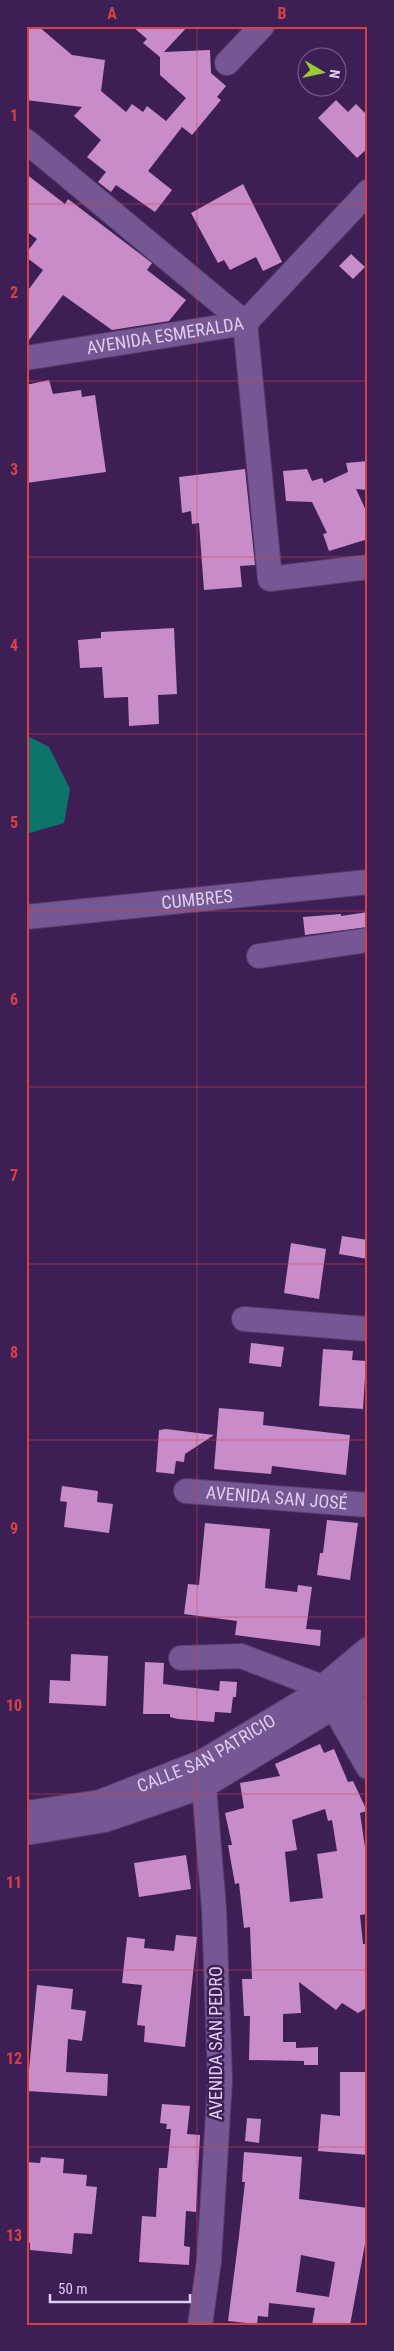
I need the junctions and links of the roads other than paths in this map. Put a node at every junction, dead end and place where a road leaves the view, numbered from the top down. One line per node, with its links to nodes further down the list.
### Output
1 (262, 26): 2 (street)
2 (227, 63)
3 (26, 141): 5 (street)
4 (368, 192): 5 (street, AVENIDA ESMERALDA)
5 (245, 323): 6 (street, AVENIDA ESMERALDA); 7 (street)
6 (26, 358)
7 (368, 567)
8 (368, 882): 9 (street, CUMBRES)
9 (26, 917)
10 (368, 940): 11 (street)
11 (259, 956)
12 (244, 1319): 13 (street)
13 (368, 1329)
14 (186, 1491): 15 (street, AVENIDA SAN JOSÉ)
15 (368, 1505)
16 (368, 1649): 19 (street, CALLE SAN PATRICIO)
17 (181, 1658): 19 (street)
18 (368, 1678): 19 (street, CALLE SAN PATRICIO)
19 (335, 1690): 20 (street); 21 (street, CALLE SAN PATRICIO); 22 (street); 23 (street, CALLE SAN PATRICIO)
20 (368, 1728)
21 (202, 1762): 23 (street, AVENIDA SAN PEDRO); 24 (street, CALLE SAN PATRICIO)
22 (368, 1767)
23 (204, 1786): 25 (street, CALLE SAN PATRICIO); 26 (street, AVENIDA SAN PEDRO)
24 (26, 1813)
25 (26, 1833)
26 (200, 2325)

